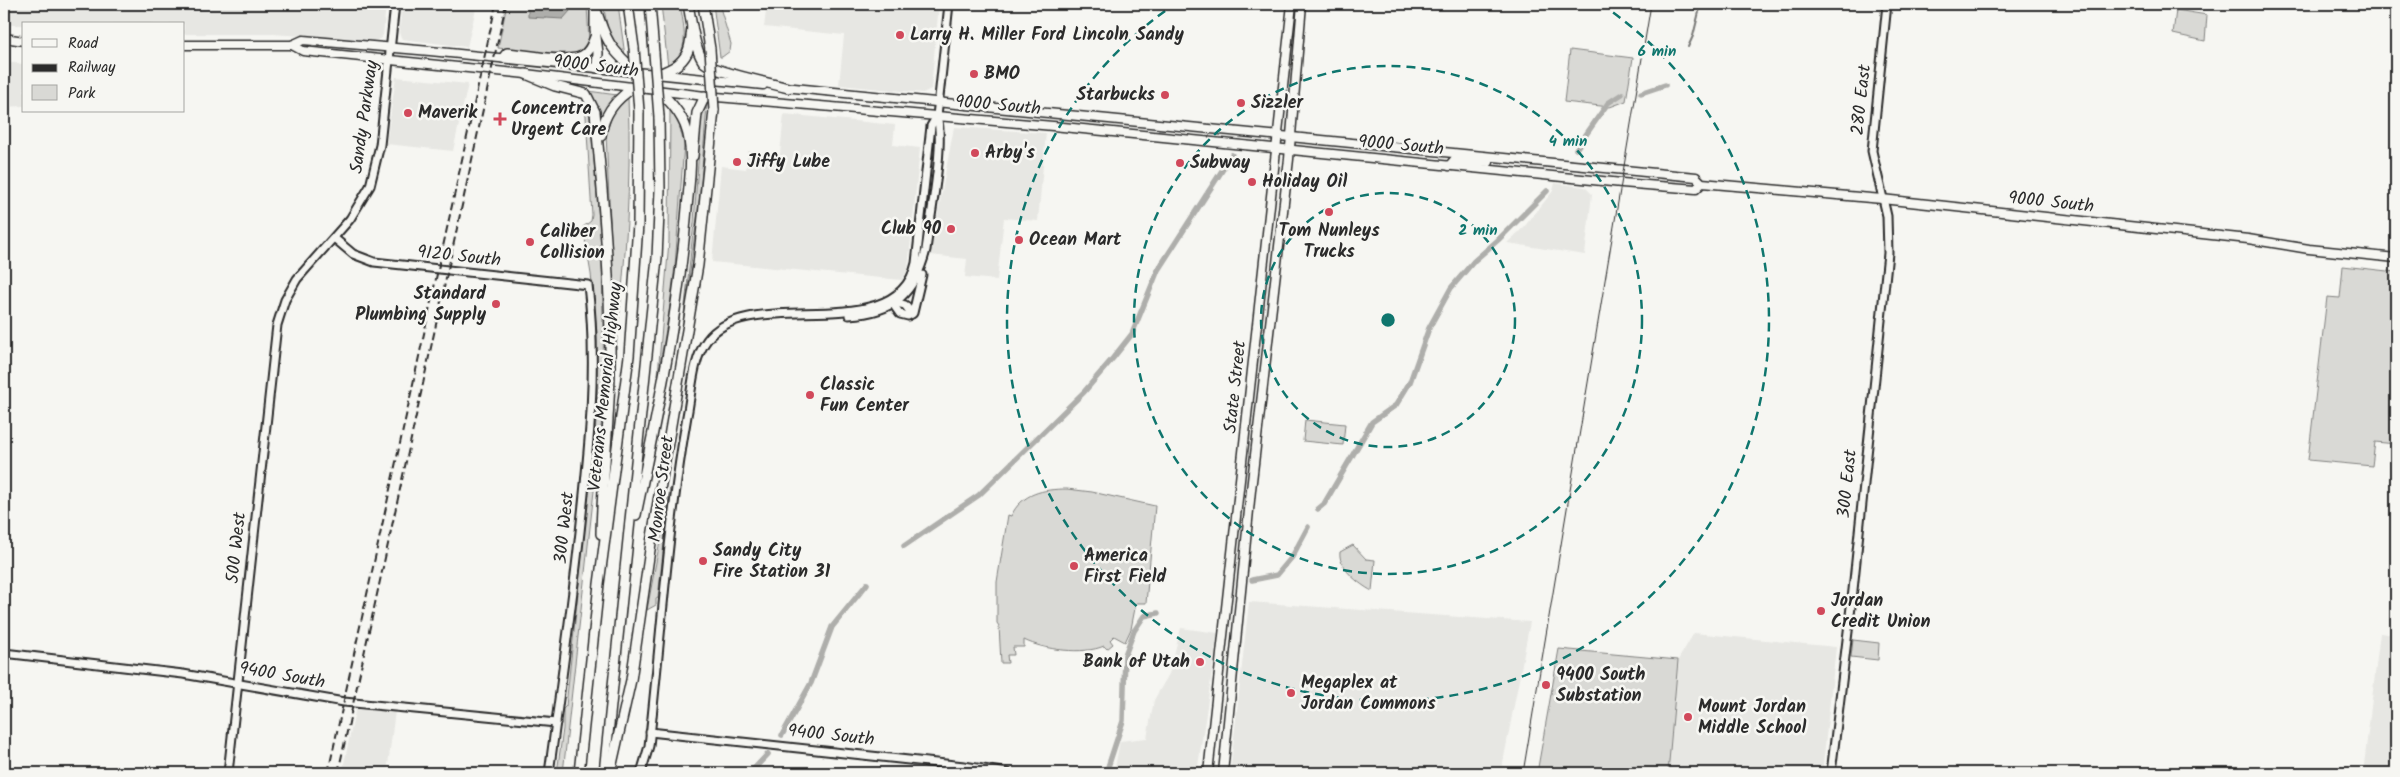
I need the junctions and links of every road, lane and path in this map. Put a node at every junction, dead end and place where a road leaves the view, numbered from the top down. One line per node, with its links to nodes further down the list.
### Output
1 (395, 4): 17 (street, Sandy Parkway)
2 (628, 4): 52 (highway, Veterans Memorial Highway, bridge)
3 (650, 4): 51 (highway, bridge)
4 (688, 4): 11 (highway)
5 (703, 4): 61 (highway, bridge)
6 (949, 4): 29 (street, Monroe Street)
7 (1292, 4): 31 (main road, State Street)
8 (1302, 4): 32 (main road, State Street)
9 (1887, 4): 42 (street, 280 East)
10 (596, 7): 12 (highway); 21 (highway)
11 (692, 27): 23 (highway); 26 (highway)
12 (596, 37): 18 (highway); 20 (highway)
13 (4, 38): 14 (main road)
14 (22, 41)
15 (185, 45): 16 (main road, 9000 South)
16 (292, 45): 17 (main road, 9000 South); 19 (main road, 9000 South)
17 (390, 47): 18 (main road, 9000 South); 19 (street, Sandy Parkway)
18 (503, 58): 20 (main road, 9000 South)
19 (389, 61): 22 (main road, 9000 South); 43 (street, Sandy Parkway)
20 (597, 68): 21 (main road, 9000 South)
21 (635, 72): 23 (main road, 9000 South); 24 (highway)
22 (526, 74): 25 (main road, 9000 South); 39 (highway)
23 (659, 74): 24 (highway); 26 (main road, 9000 South)
24 (646, 81): 25 (highway); 27 (highway)
25 (634, 86): 27 (main road, 9000 South); 39 (highway)
26 (788, 88): 29 (main road, 9000 South)
27 (655, 90): 28 (main road, 9000 South); 38 (highway)
28 (705, 96): 30 (main road, 9000 South); 38 (highway)
29 (938, 102): 30 (street, Monroe Street); 31 (main road, 9000 South)
30 (937, 116): 33 (main road, 9000 South); 44 (street, Monroe Street); 46 (street, Monroe Street)
31 (1278, 137): 32 (main road, 9000 South); 33 (main road, State Street)
32 (1291, 139): 34 (main road, State Street); 35 (main road, 9000 South)
33 (1276, 149): 34 (main road, 9000 South); 64 (main road, State Street)
34 (1290, 150): 36 (main road, 9000 South); 65 (main road, State Street)
35 (1503, 160): 36 (main road); 37 (main road, 9000 South)
36 (1449, 166): 40 (main road, 9000 South)
37 (1573, 166): 40 (main road); 41 (main road, 9000 South)
38 (690, 174): 51 (highway)
39 (602, 179): 52 (highway)
40 (1600, 181): 41 (main road, 9000 South)
41 (1702, 183): 42 (main road, 9000 South)
42 (1882, 198): 45 (main road, 9000 South); 66 (street, 300 East)
43 (334, 238): 47 (street, 9120 South); 50 (street, Sandy Parkway)
44 (926, 250): 48 (street, Monroe Street); 48 (street)
45 (2396, 258)
46 (914, 272): 48 (street); 49 (street, Monroe Street)
47 (588, 285): 55 (street, 300 West)
48 (895, 302): 49 (street, Monroe Street)
49 (829, 313): 56 (street, Monroe Street)
50 (277, 325): 54 (street, 500 West)
51 (625, 564): 60 (highway)
52 (599, 584): 59 (highway, Veterans Memorial Highway)
53 (4, 653): 54 (street, 9400 South)
54 (238, 684): 55 (street, 9400 South); 57 (street, 500 West)
55 (556, 723): 58 (street, 300 West)
56 (650, 732): 62 (street, Monroe Street); 63 (street, 9400 South)
57 (228, 773)
58 (549, 773)
59 (579, 773)
60 (604, 773)
61 (610, 773)
62 (641, 773)
63 (1008, 773)
64 (1208, 773)
65 (1223, 773)
66 (1831, 773)

